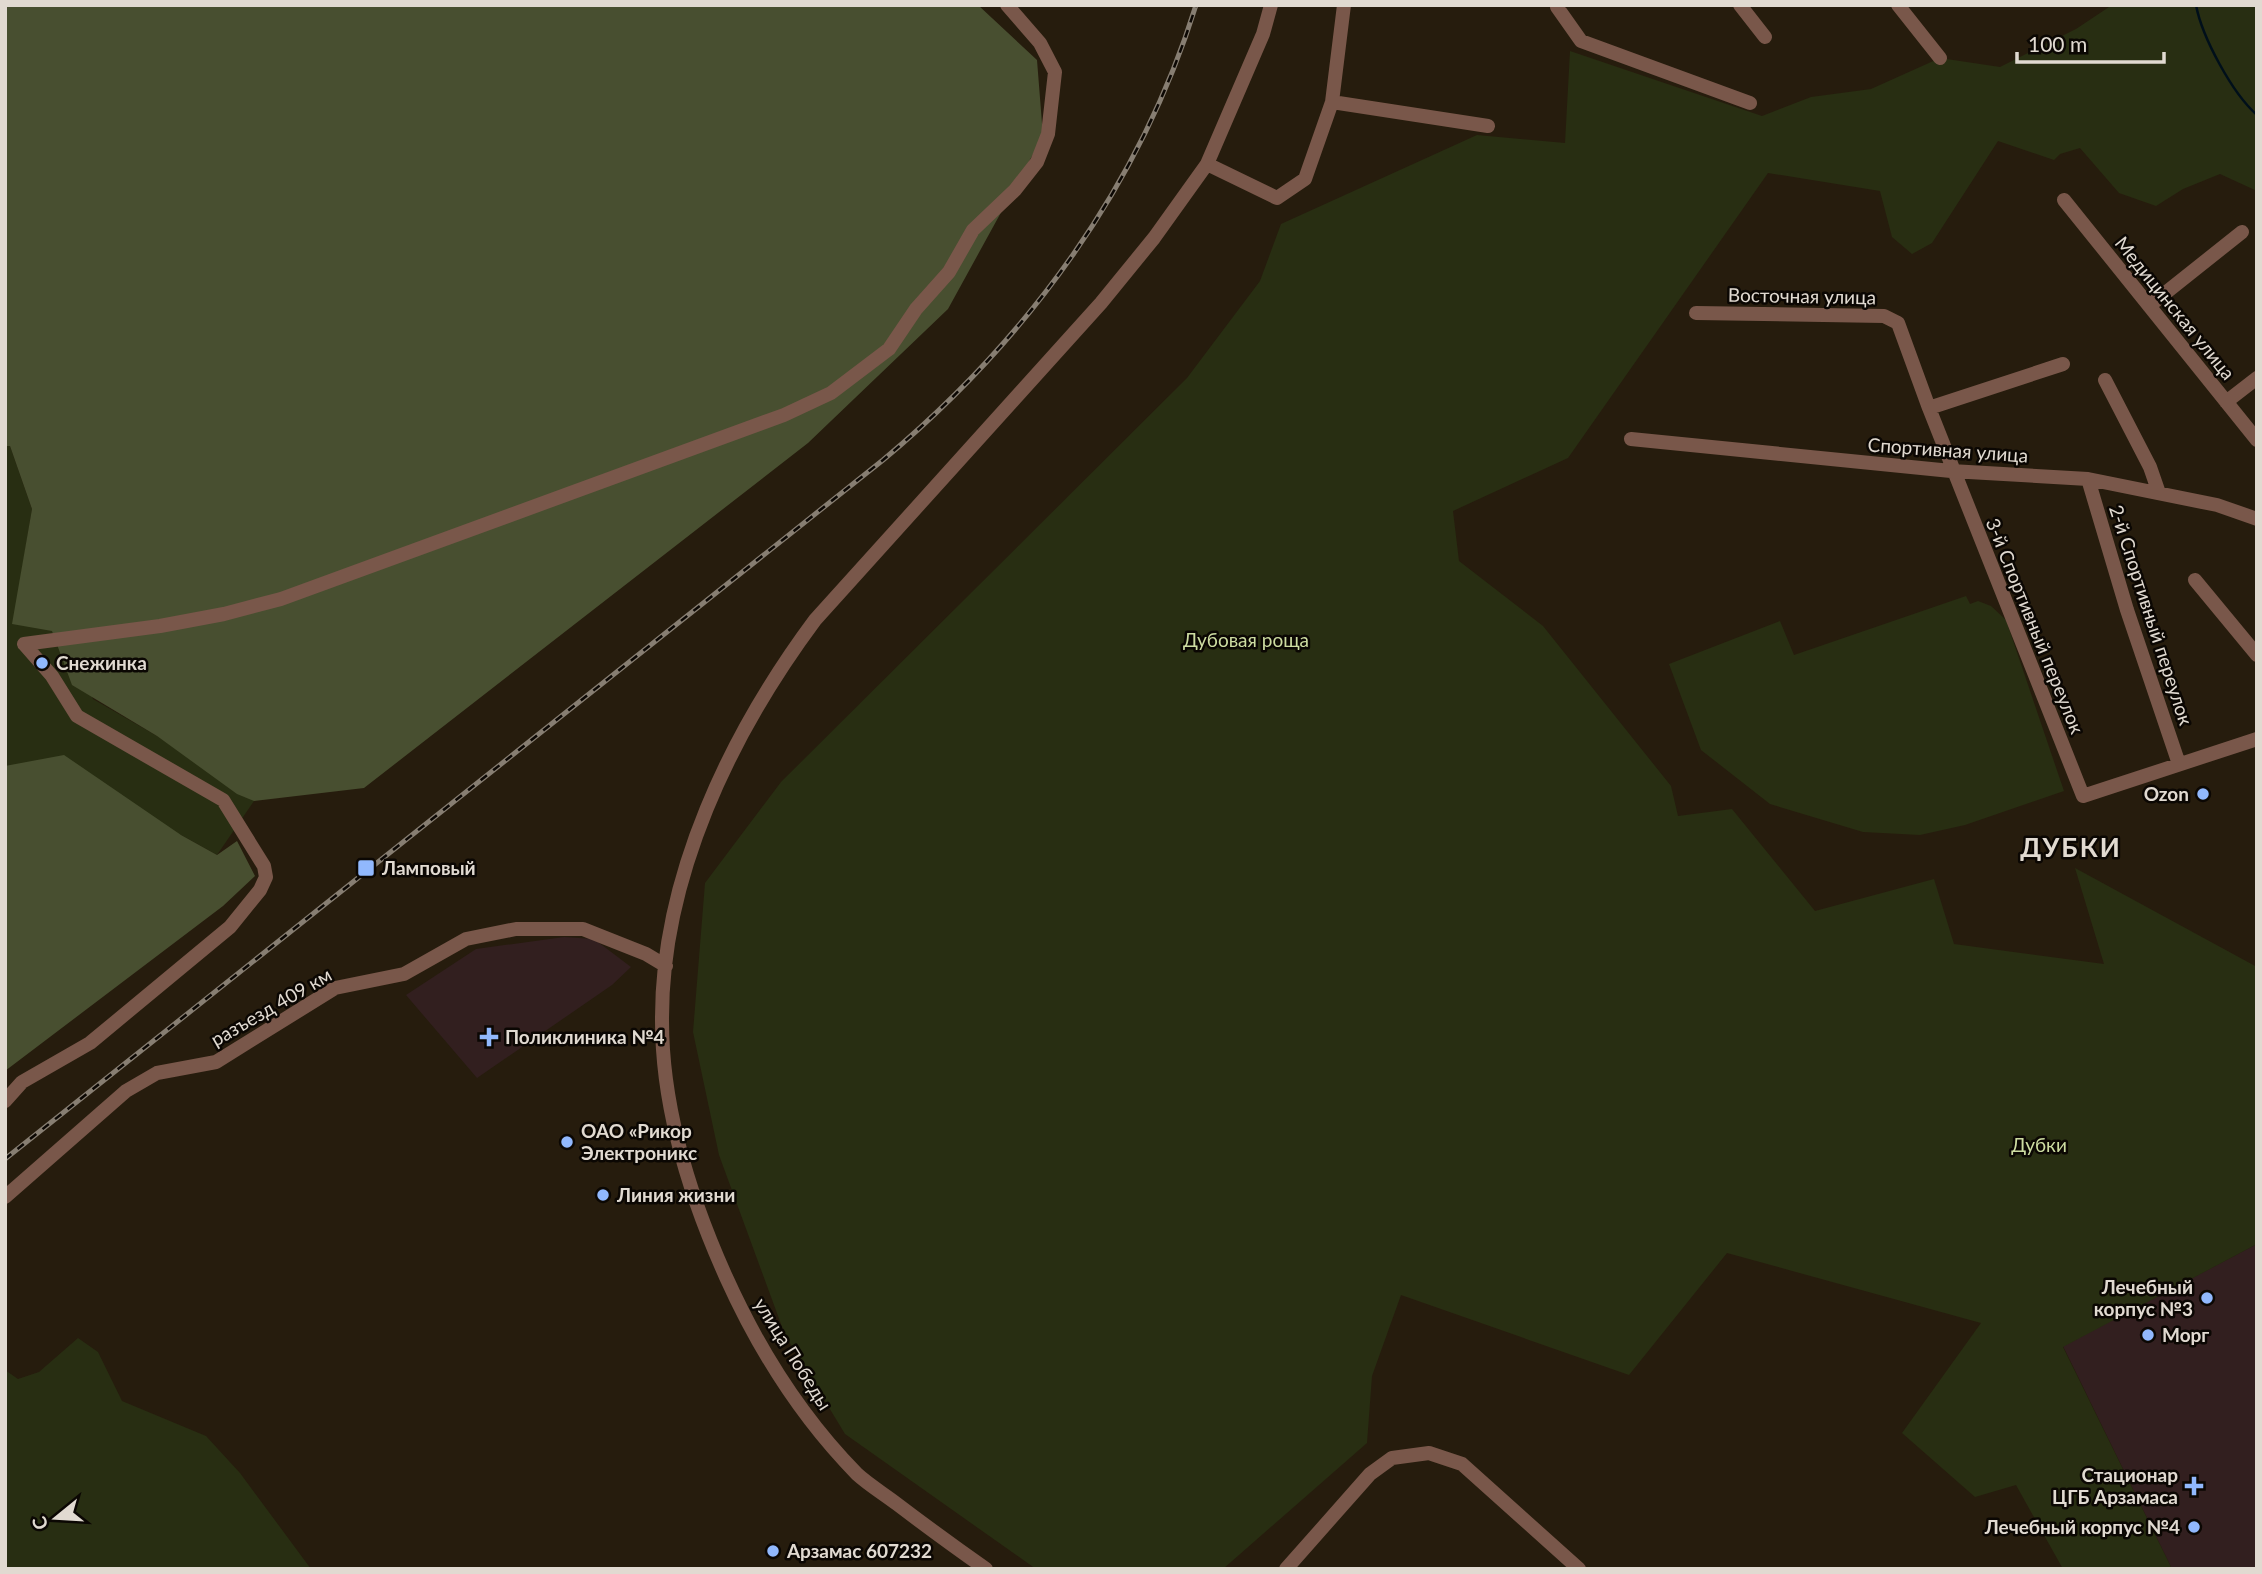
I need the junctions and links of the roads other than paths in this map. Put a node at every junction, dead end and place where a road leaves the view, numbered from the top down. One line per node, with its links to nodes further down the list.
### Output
1 (1007, 5): 33 (street)
2 (1271, 5): 12 (street, улица Победы)
3 (1344, 5): 9 (street)
4 (1740, 5): 7 (street)
5 (1558, 6): 10 (street)
6 (1902, 7): 8 (street)
7 (1765, 37)
8 (1940, 58)
9 (1332, 102): 11 (street); 12 (street)
10 (1750, 103)
11 (1488, 126)
12 (1207, 164): 32 (street, улица Победы)
13 (2064, 200): 15 (street, Медицинская улица)
14 (2242, 232): 15 (street)
15 (2149, 306): 20 (street, Медицинская улица)
16 (1696, 313): 21 (street, Восточная улица)
17 (2063, 364): 21 (street)
18 (2257, 378): 20 (street)
19 (2105, 380): 26 (street)
20 (2226, 402): 23 (street, Медицинская улица)
21 (1929, 408): 24 (street, Восточная улица)
22 (1631, 439): 24 (street, Спортивная улица)
23 (2257, 440)
24 (1951, 471): 25 (street, Спортивная улица); 31 (street, 3-й Спортивный переулок)
25 (2088, 479): 26 (street, Спортивная улица); 31 (street, 2-й Спортивный переулок)
26 (2158, 493): 27 (street, Спортивная улица)
27 (2257, 519)
28 (2195, 580): 29 (street)
29 (2257, 655)
30 (2257, 739): 31 (street)
31 (2179, 764)
32 (666, 966): 34 (street, разъезд 409 км); 35 (street, улица Победы)
33 (5, 1101)
34 (5, 1198)
35 (986, 1569)
36 (1286, 1569): 37 (street)
37 (1579, 1569)

